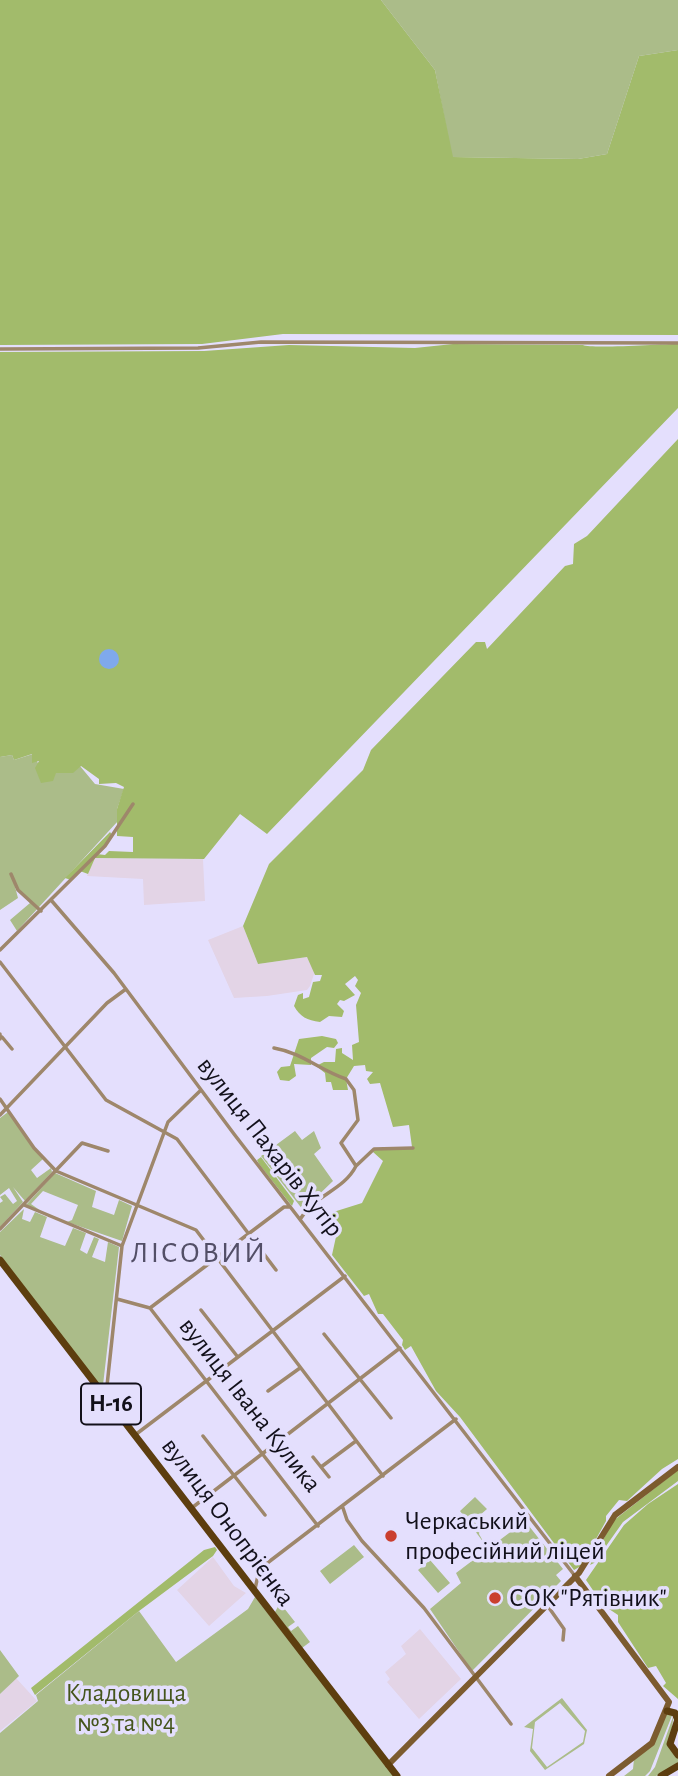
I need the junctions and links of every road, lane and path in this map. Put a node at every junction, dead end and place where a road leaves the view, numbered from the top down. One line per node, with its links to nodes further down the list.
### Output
1 (678, 343): 2 (street)
2 (0, 349)
3 (133, 804): 5 (street)
4 (11, 874): 6 (street)
5 (51, 900): 6 (street); 9 (street, вулиця Пахарів Хутір)
6 (41, 911): 7 (street)
7 (1, 949)
8 (0, 962): 11 (street)
9 (126, 989): 11 (street); 14 (street, вулиця Пахарів Хутір)
10 (1, 1037): 13 (street)
11 (65, 1048): 16 (street); 18 (street)
12 (274, 1048): 21 (street)
13 (12, 1049)
14 (201, 1090): 18 (street); 25 (street, вулиця Пахарів Хутір)
15 (0, 1099): 16 (street)
16 (6, 1108): 17 (street); 22 (street)
17 (0, 1115)
18 (165, 1132): 24 (street); 28 (street)
19 (412, 1148): 21 (street)
20 (108, 1151): 22 (street)
21 (356, 1166): 26 (street)
22 (56, 1171): 23 (street); 24 (street)
23 (24, 1205): 27 (street); 29 (street)
24 (137, 1205): 29 (street); 30 (street)
25 (289, 1207): 26 (street, вулиця Пахарів Хутір); 28 (street)
26 (301, 1219): 33 (street, вулиця Пахарів Хутір)
27 (0, 1229)
28 (247, 1233): 30 (street); 32 (street)
29 (122, 1246): 34 (street)
30 (215, 1257): 35 (street); 37 (street)
31 (0, 1260): 45 (main road, вулиця Онопрієнка / Н-16)
32 (276, 1270)
33 (345, 1276): 37 (street); 39 (street, вулиця Пахарів Хутір)
34 (116, 1299): 35 (street); 45 (street)
35 (150, 1308): 42 (street, вулиця Івана Кулика)
36 (201, 1310): 40 (street)
37 (272, 1331): 40 (street); 41 (street)
38 (324, 1334): 43 (street)
39 (400, 1348): 43 (street); 48 (street, вулиця Пахарів Хутір)
40 (237, 1356): 42 (street)
41 (300, 1368): 44 (street); 46 (street)
42 (206, 1380): 49 (street); 52 (street, вулиця Івана Кулика)
43 (359, 1380): 46 (street); 47 (street)
44 (268, 1391)
45 (106, 1397): 49 (main road, вулиця Онопрієнка / Н-16)
46 (328, 1404): 51 (street); 52 (street)
47 (391, 1418)
48 (456, 1419): 57 (street); 63 (street, вулиця Пахарів Хутір)
49 (135, 1435): 60 (main road, вулиця Онопрієнка / Н-16)
50 (203, 1436): 56 (street)
51 (356, 1441): 54 (street); 57 (street)
52 (263, 1454): 56 (street); 62 (street, вулиця Івана Кулика)
53 (313, 1457): 54 (street)
54 (321, 1467): 58 (street)
55 (678, 1467): 63 (street)
56 (235, 1475): 60 (street); 61 (street)
57 (383, 1476): 59 (street)
58 (329, 1478)
59 (343, 1508): 62 (street); 67 (street)
60 (191, 1509): 64 (main road, вулиця Онопрієнка / Н-16)
61 (265, 1515)
62 (318, 1526): 64 (street)
63 (575, 1576): 65 (street); 68 (street)
64 (254, 1592): 73 (main road, вулиця Онопрієнка / Н-16)
65 (547, 1605): 66 (street); 67 (street)
66 (563, 1640)
67 (475, 1678): 71 (street); 73 (street)
68 (668, 1705): 69 (main road); 70 (main road); 76 (street)
69 (678, 1710)
70 (678, 1719): 72 (main road)
71 (512, 1724)
72 (678, 1755)
73 (388, 1765): 75 (main road, вулиця Онопрієнка / Н-16)
74 (678, 1766): 77 (main road)
75 (397, 1776)
76 (610, 1776)
77 (661, 1776)

